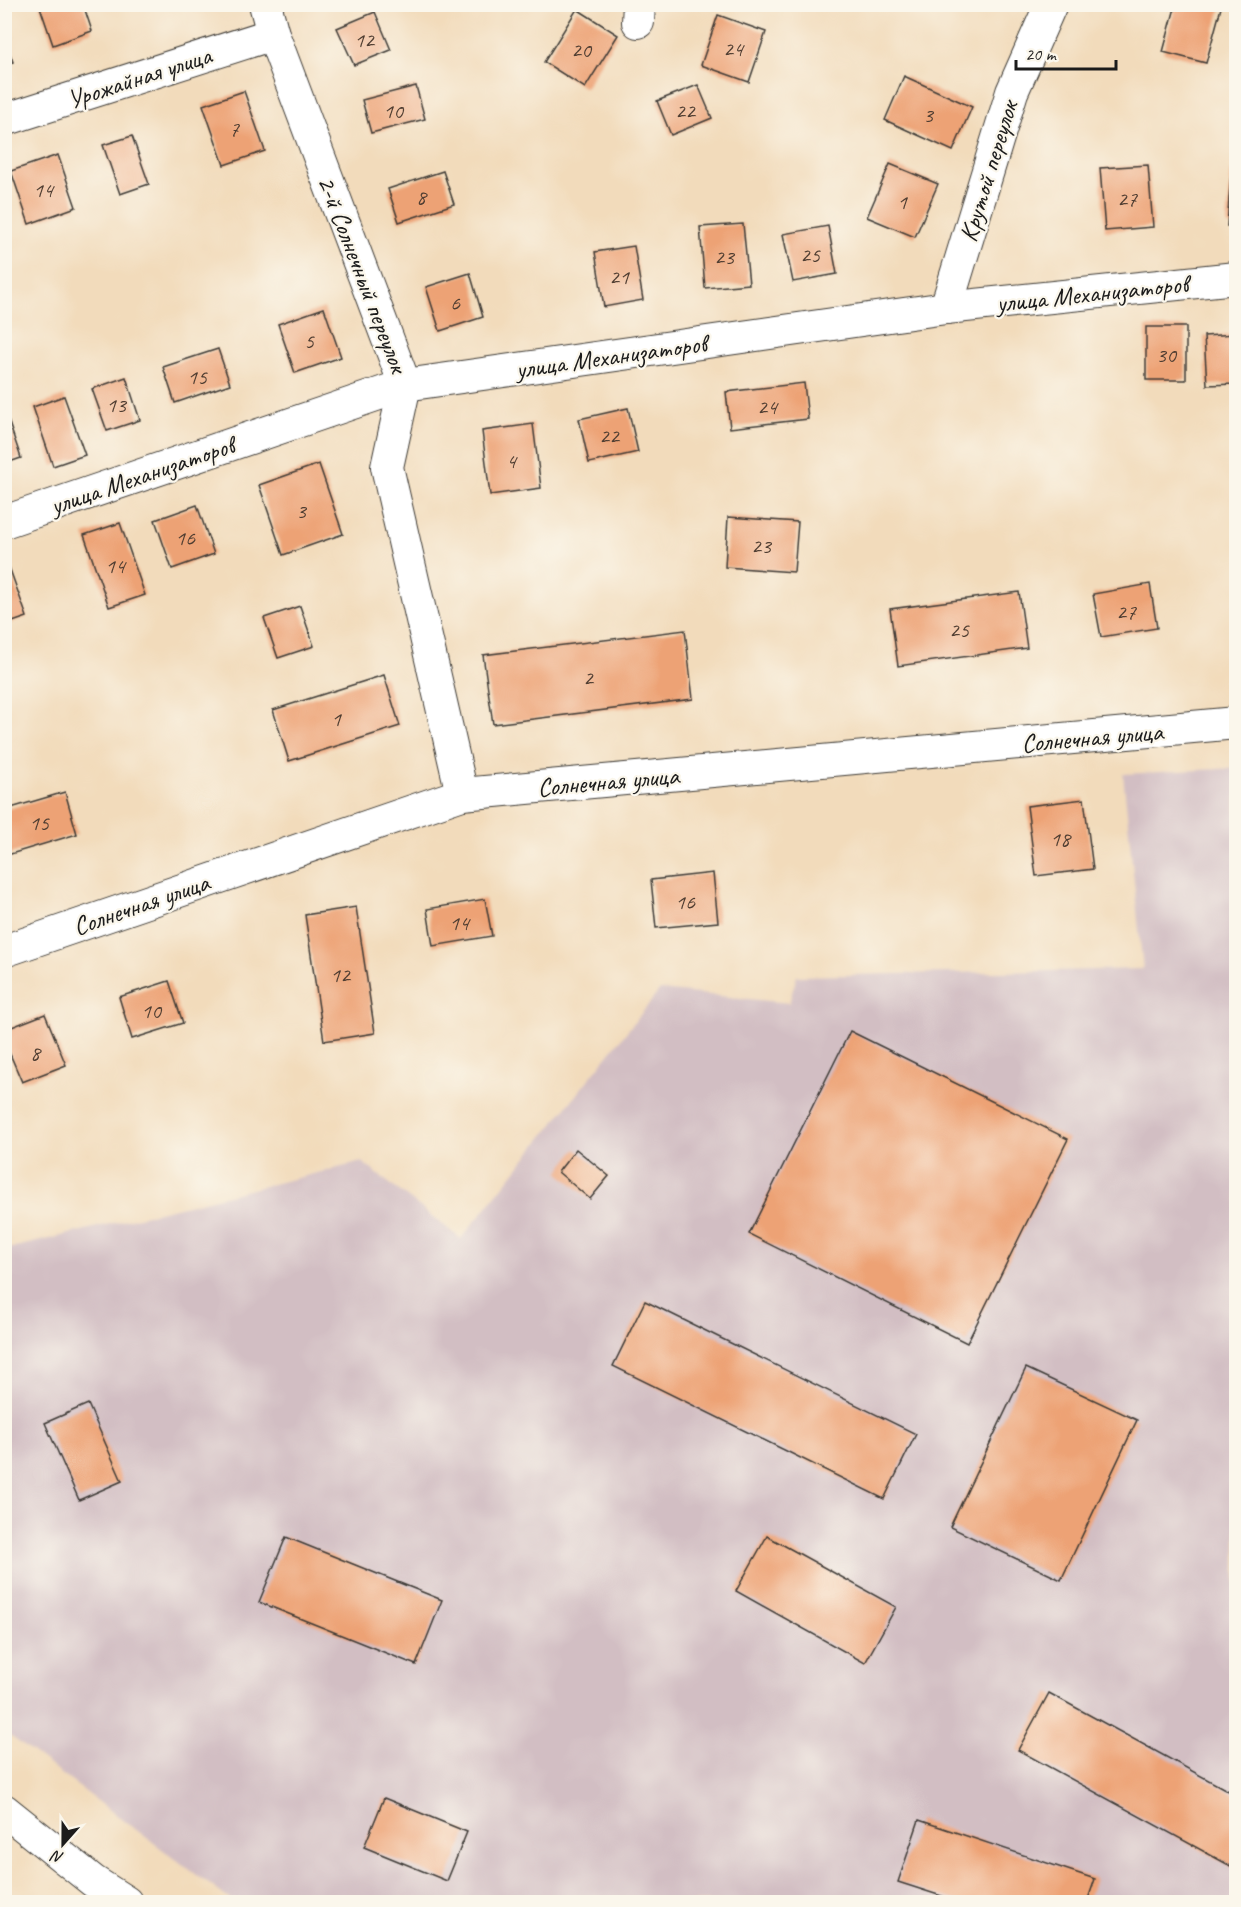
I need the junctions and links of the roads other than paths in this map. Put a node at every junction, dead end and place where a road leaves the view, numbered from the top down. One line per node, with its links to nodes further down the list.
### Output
1 (265, 4): 3 (street, 2-й Солнечный переулок)
2 (1051, 4): 6 (street, Крутой переулок)
3 (273, 34): 4 (street, Урожайная улица); 7 (street, 2-й Солнечный переулок)
4 (4, 120)
5 (1236, 278): 6 (street, улица Механизаторов)
6 (946, 308): 7 (street, улица Механизаторов)
7 (405, 385): 8 (street, улица Механизаторов); 10 (street, 2-й Солнечный переулок)
8 (4, 522)
9 (1236, 723): 10 (street, Солнечная улица)
10 (462, 794): 11 (street, Солнечная улица)
11 (4, 951)
12 (4, 1810): 13 (street)
13 (126, 1902)

